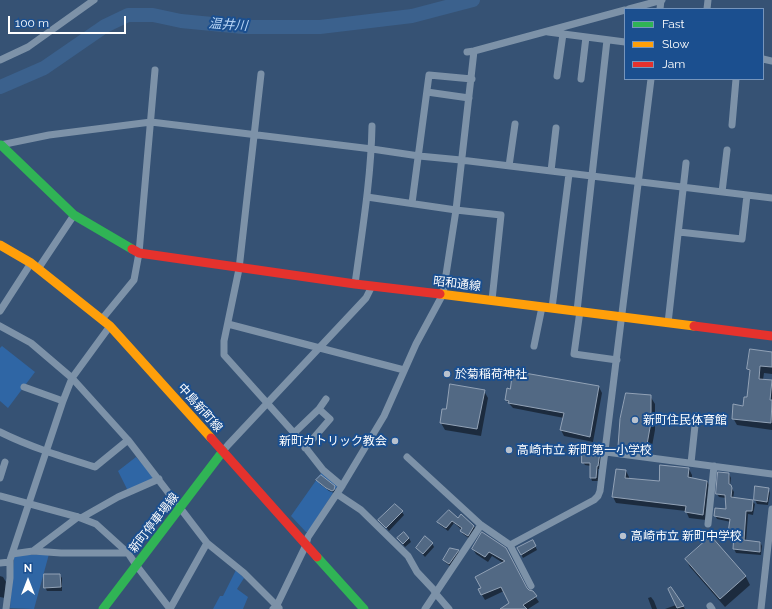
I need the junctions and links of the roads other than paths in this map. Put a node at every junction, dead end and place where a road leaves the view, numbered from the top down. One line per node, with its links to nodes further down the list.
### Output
1 (94, 0): 12 (street)
2 (662, 0): 3 (street)
3 (633, 8)
4 (624, 10): 5 (street)
5 (544, 32): 6 (street); 10 (street)
6 (563, 34): 7 (street); 15 (street)
7 (586, 37): 8 (street); 17 (street)
8 (607, 40): 9 (street); 37 (street)
9 (624, 42)
10 (474, 51): 11 (street); 16 (street)
11 (467, 52)
12 (0, 60)
13 (155, 70): 22 (street)
14 (261, 74): 27 (street)
15 (557, 76)
16 (472, 79): 20 (street); 21 (street)
17 (581, 79)
18 (651, 80): 38 (street)
19 (736, 80): 24 (street)
20 (427, 92): 21 (street); 31 (street)
21 (469, 98): 32 (street)
22 (151, 122): 27 (street); 28 (street); 49 (street)
23 (515, 124): 34 (street)
24 (732, 125)
25 (372, 126): 29 (street)
26 (556, 128): 35 (street)
27 (254, 134): 29 (street); 51 (street)
28 (0, 145): 46 (street)
29 (372, 149): 31 (street); 42 (street)
30 (727, 150): 40 (street)
31 (419, 156): 32 (street); 44 (street)
32 (462, 160): 34 (street); 45 (street)
33 (686, 163): 39 (street)
34 (510, 166): 35 (street)
35 (551, 171): 36 (street)
36 (569, 174): 37 (street); 57 (street)
37 (592, 176): 38 (street); 59 (street)
38 (638, 181): 39 (street); 60 (street)
39 (684, 187): 40 (street); 47 (street)
40 (722, 192): 41 (street)
41 (747, 195): 43 (street); 47 (street)
42 (367, 197): 44 (street); 52 (street)
43 (772, 198)
44 (412, 203): 45 (street)
45 (456, 210): 54 (street); 55 (street)
46 (74, 215): 49 (street); 50 (street)
47 (679, 232): 62 (street)
48 (0, 244): 50 (street, 中島新町線)
49 (139, 253): 51 (street, 昭和通線); 61 (street)
50 (34, 266): 58 (street); 61 (street, 中島新町線)
51 (239, 269): 52 (street, 昭和通線); 63 (street)
52 (355, 284): 53 (street, 昭和通線)
53 (372, 286): 54 (street, 昭和通線); 67 (street)
54 (444, 294): 55 (street, 昭和通線); 70 (street)
55 (492, 300): 56 (street, 昭和通線)
56 (542, 307): 57 (street, 昭和通線); 68 (street)
57 (552, 308): 59 (street, 昭和通線)
58 (0, 311)
59 (579, 311): 60 (street, 昭和通線); 69 (street)
60 (622, 317): 62 (street, 昭和通線); 69 (street)
61 (102, 319): 65 (street, 中島新町線)
62 (668, 323): 66 (street, 昭和通線)
63 (228, 324): 67 (street); 75 (street)
64 (0, 326): 71 (street)
65 (110, 326): 71 (street); 83 (street, 中島新町線)
66 (772, 336)
67 (319, 346): 70 (street); 75 (street)
68 (534, 346)
69 (617, 360): 84 (street)
70 (404, 370): 92 (street)
71 (72, 378): 74 (street); 80 (street)
72 (24, 387): 74 (street)
73 (326, 399): 76 (street)
74 (63, 401): 82 (street)
75 (267, 403): 79 (street); 83 (street)
76 (319, 409): 79 (street); 81 (street)
77 (696, 416): 87 (street)
78 (0, 432): 82 (street)
79 (294, 433): 81 (street)
80 (128, 440): 82 (street); 91 (street)
81 (305, 448): 92 (street)
82 (47, 451): 95 (street)
83 (223, 451): 96 (street, 新町停車場線); 102 (street, 中島新町線)
84 (606, 452): 87 (street); 103 (street)
85 (407, 458): 100 (street)
86 (5, 462): 90 (street)
87 (691, 463): 88 (street)
88 (714, 466): 89 (street); 99 (street)
89 (772, 474)
90 (0, 478)
91 (159, 479): 96 (street); 98 (street)
92 (342, 486): 93 (street)
93 (336, 494): 102 (street); 111 (street)
94 (0, 496): 95 (street)
95 (28, 504): 98 (street); 106 (street)
96 (181, 507): 101 (street); 109 (street, 新町停車場線)
97 (772, 509): 118 (street)
98 (80, 518): 104 (street); 105 (street)
99 (708, 524)
100 (481, 525): 103 (street); 111 (street)
101 (207, 543): 109 (street); 112 (street)
102 (306, 544): 112 (street); 115 (street, 中島新町線)
103 (510, 545): 110 (street)
104 (33, 551): 105 (street); 106 (street)
105 (128, 553): 109 (street)
106 (12, 554): 107 (street)
107 (10, 562): 108 (street); 113 (street)
108 (0, 563)
109 (136, 565): 114 (street, 新町停車場線)
110 (531, 586)
111 (436, 594): 116 (street); 117 (street)
112 (277, 608)
113 (6, 609)
114 (103, 609)
115 (364, 609)
116 (425, 609)
117 (449, 609)
118 (761, 609)

